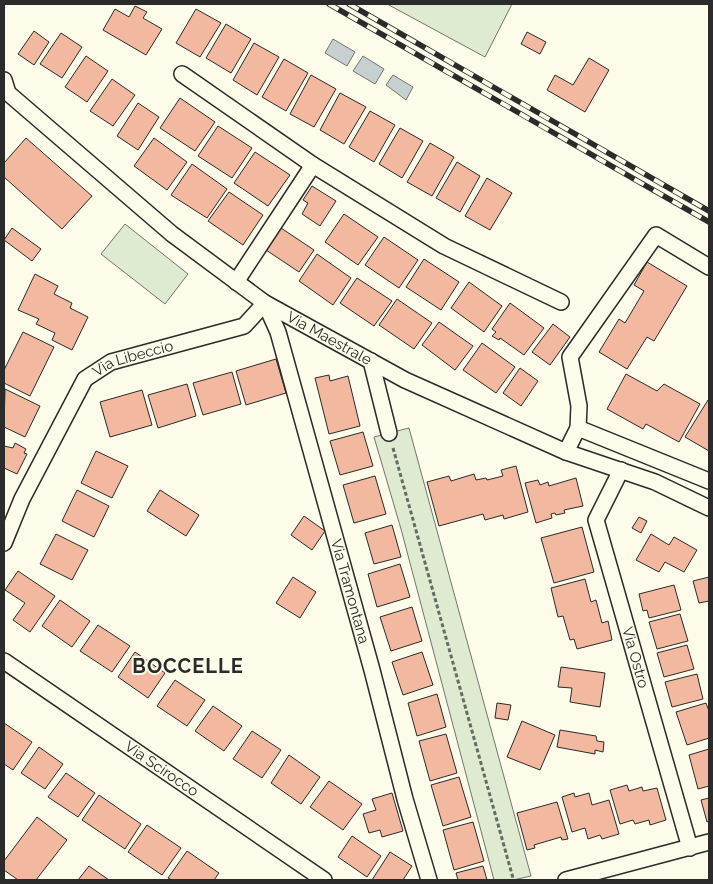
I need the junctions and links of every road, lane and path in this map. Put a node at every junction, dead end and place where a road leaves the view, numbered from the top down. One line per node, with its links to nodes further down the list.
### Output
1 (182, 74): 3 (street)
2 (5, 91): 5 (street, Via Maestrale)
3 (313, 165): 5 (street); 6 (street)
4 (709, 267): 9 (street)
5 (236, 282): 7 (street, Via Maestrale)
6 (561, 302)
7 (265, 303): 8 (street, Via Maestrale); 15 (street, Via Libeccio); 22 (street, Via Tramontana)
8 (371, 361): 10 (street); 11 (street, Via Maestrale)
9 (578, 428): 11 (street); 13 (street)
10 (389, 434): 20 (path)
11 (566, 452): 12 (street, Via Maestrale)
12 (621, 470): 14 (street, Via Maestrale); 19 (street, Via Ostro)
13 (709, 481)
14 (709, 508)
15 (9, 515): 16 (street, Via Libeccio)
16 (4, 543)
17 (4, 662): 21 (street, Via Scirocco)
18 (709, 842): 19 (street)
19 (690, 848): 23 (street)
20 (513, 878)
21 (320, 879)
22 (429, 880)
23 (566, 880)

